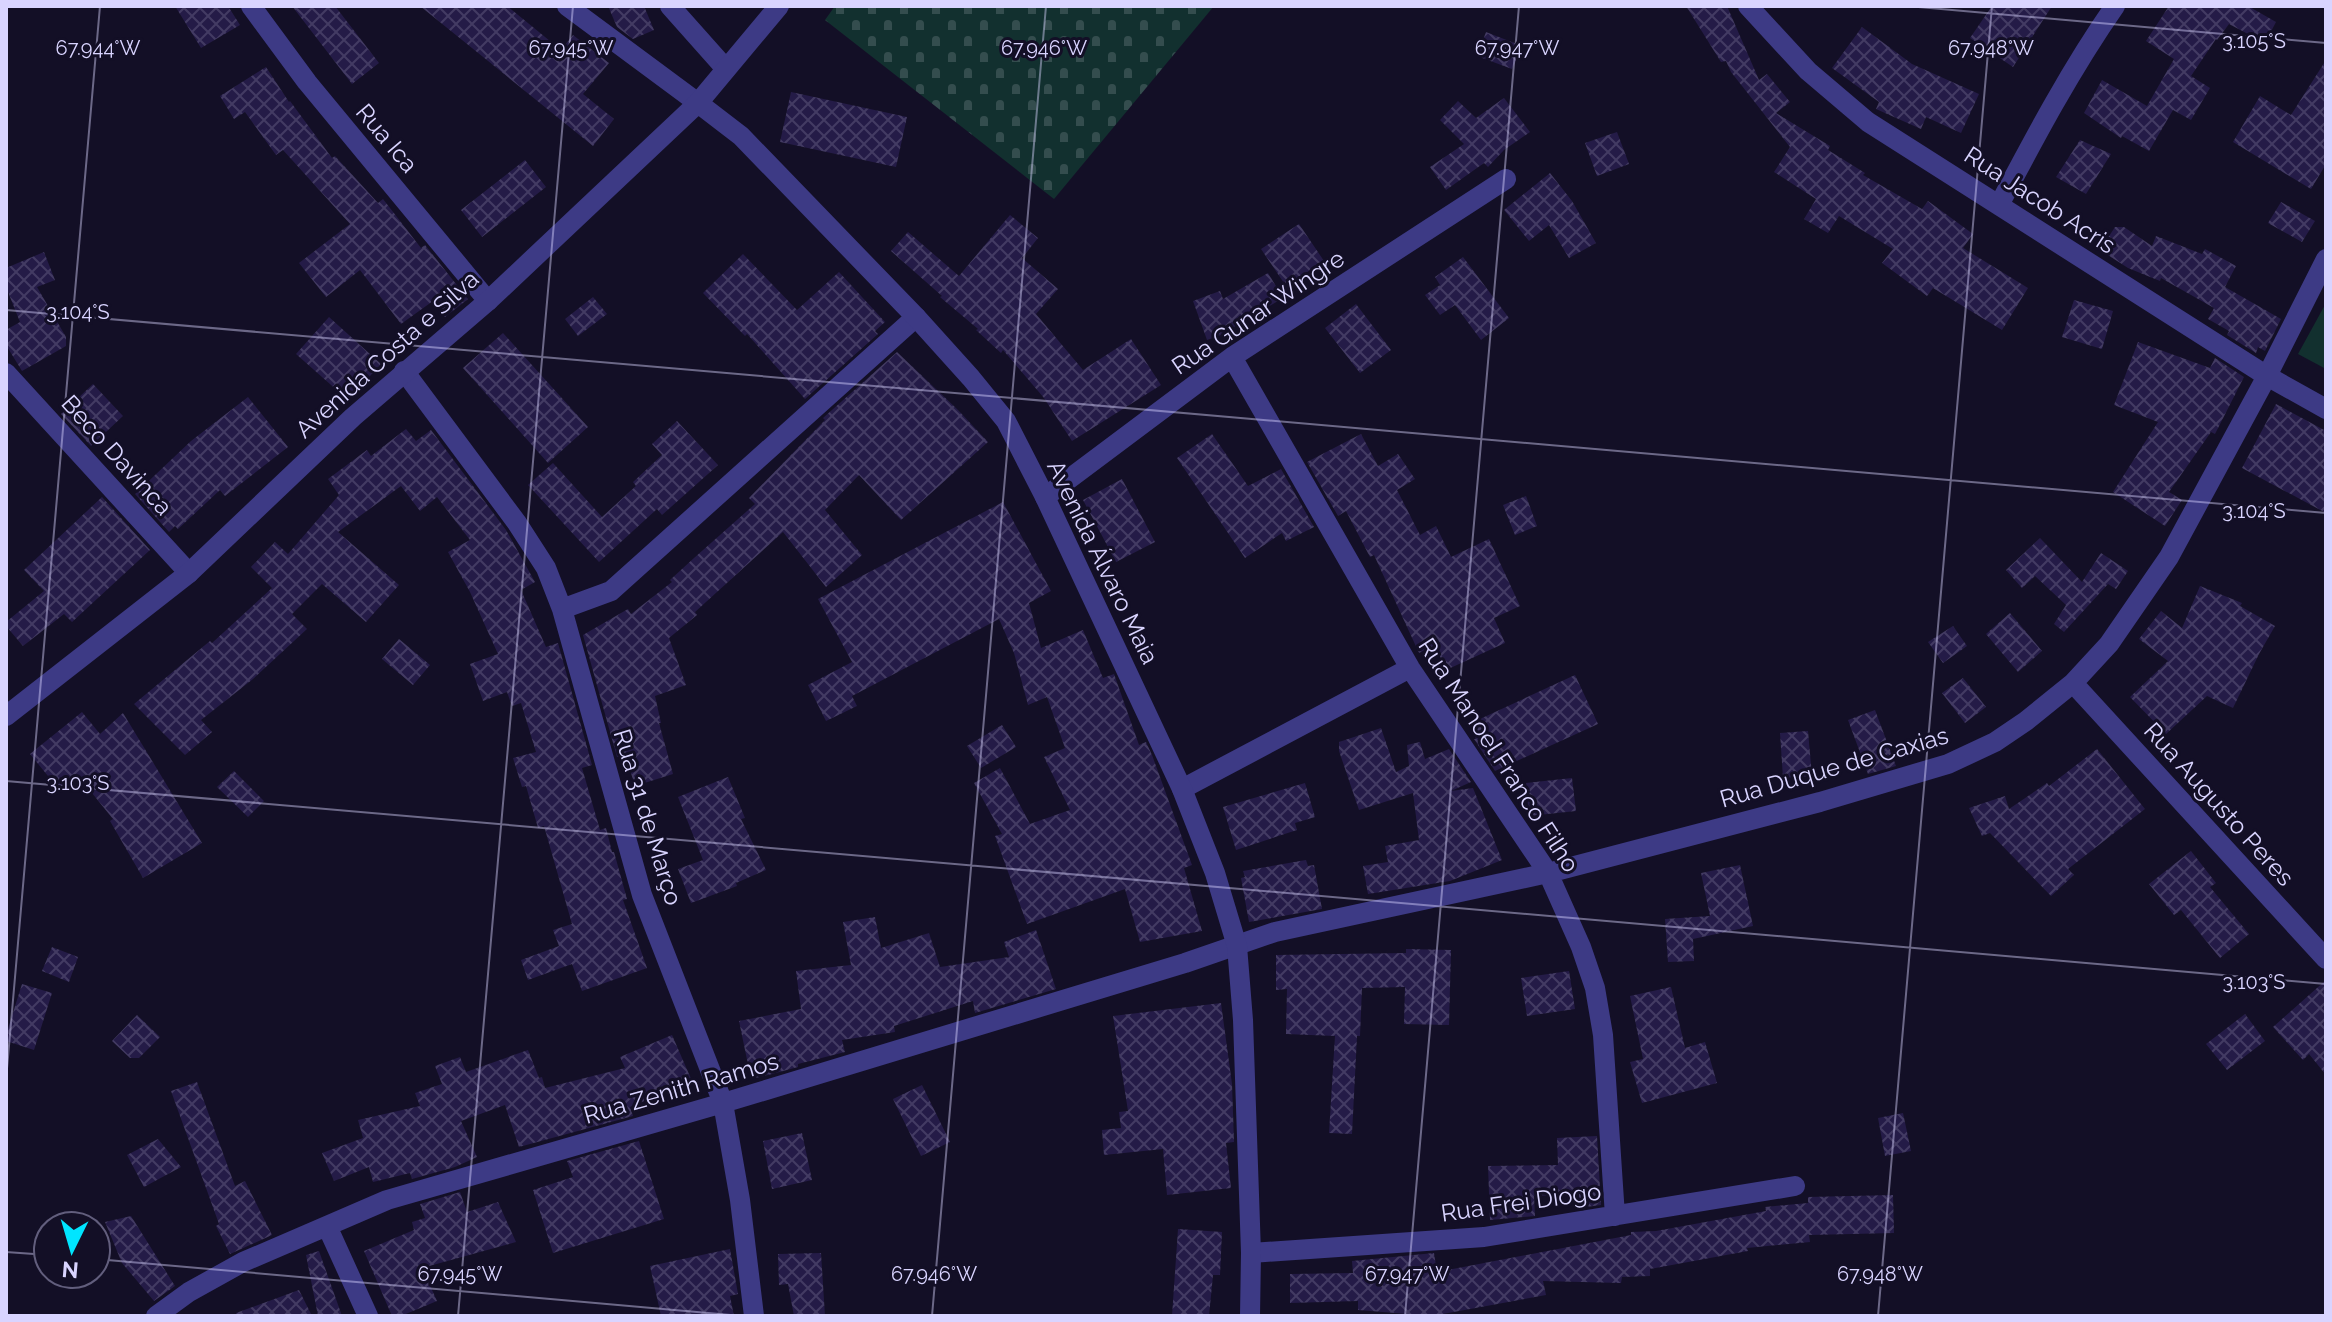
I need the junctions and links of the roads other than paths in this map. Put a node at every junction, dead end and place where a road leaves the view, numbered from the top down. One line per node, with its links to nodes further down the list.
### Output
1 (251, 6): 12 (street, Rua Ica)
2 (567, 6): 8 (street, Avenida Álvaro Maia)
3 (670, 6): 7 (street)
4 (779, 6): 7 (street, Avenida Costa e Silva)
5 (1748, 6): 10 (street, Rua Jacob Acris)
6 (2115, 6): 10 (street)
7 (726, 69): 8 (street, Avenida Costa e Silva)
8 (698, 103): 12 (street, Avenida Costa e Silva); 13 (street, Avenida Álvaro Maia)
9 (1506, 179): 14 (street, Rua Gunar Wingre)
10 (1999, 205): 17 (street, Rua Jacob Acris)
11 (2326, 259): 17 (street, Rua Duque de Caxias)
12 (488, 301): 15 (street, Avenida Costa e Silva)
13 (916, 317): 19 (street, Avenida Álvaro Maia); 21 (street)
14 (1232, 357): 19 (street, Rua Gunar Wingre); 22 (street, Rua Manoel Franco Filho)
15 (404, 371): 20 (street, Avenida Costa e Silva); 21 (street, Rua 31 de Março)
16 (6, 373): 20 (street, Beco Davinca)
17 (2267, 376): 18 (street, Rua Jacob Acris); 23 (street, Rua Duque de Caxias)
18 (2326, 409)
19 (1045, 497): 25 (street, Avenida Álvaro Maia)
20 (189, 573): 24 (street, Avenida Costa e Silva)
21 (562, 609): 29 (street, Rua 31 de Março)
22 (1410, 668): 25 (street); 26 (street, Rua Manoel Franco Filho)
23 (2073, 683): 26 (street, Rua Duque de Caxias); 28 (street, Rua Augusto Peres)
24 (6, 716)
25 (1182, 789): 27 (street, Avenida Álvaro Maia)
26 (1548, 873): 27 (street, Rua Duque de Caxias); 31 (street, Rua Manoel Franco Filho)
27 (1237, 946): 29 (street, Rua Zenith Ramos); 33 (street, Avenida Álvaro Maia)
28 (2326, 959)
29 (723, 1103): 32 (street, Rua Zenith Ramos); 36 (street, Rua 31 de Março)
30 (1795, 1186): 31 (street, Rua Frei Diogo)
31 (1615, 1216): 33 (street, Rua Frei Diogo)
32 (327, 1226): 34 (street, Rua Zenith Ramos); 35 (street)
33 (1251, 1253): 37 (street, Avenida Álvaro Maia)
34 (156, 1316)
35 (368, 1316)
36 (754, 1316)
37 (1250, 1316)

